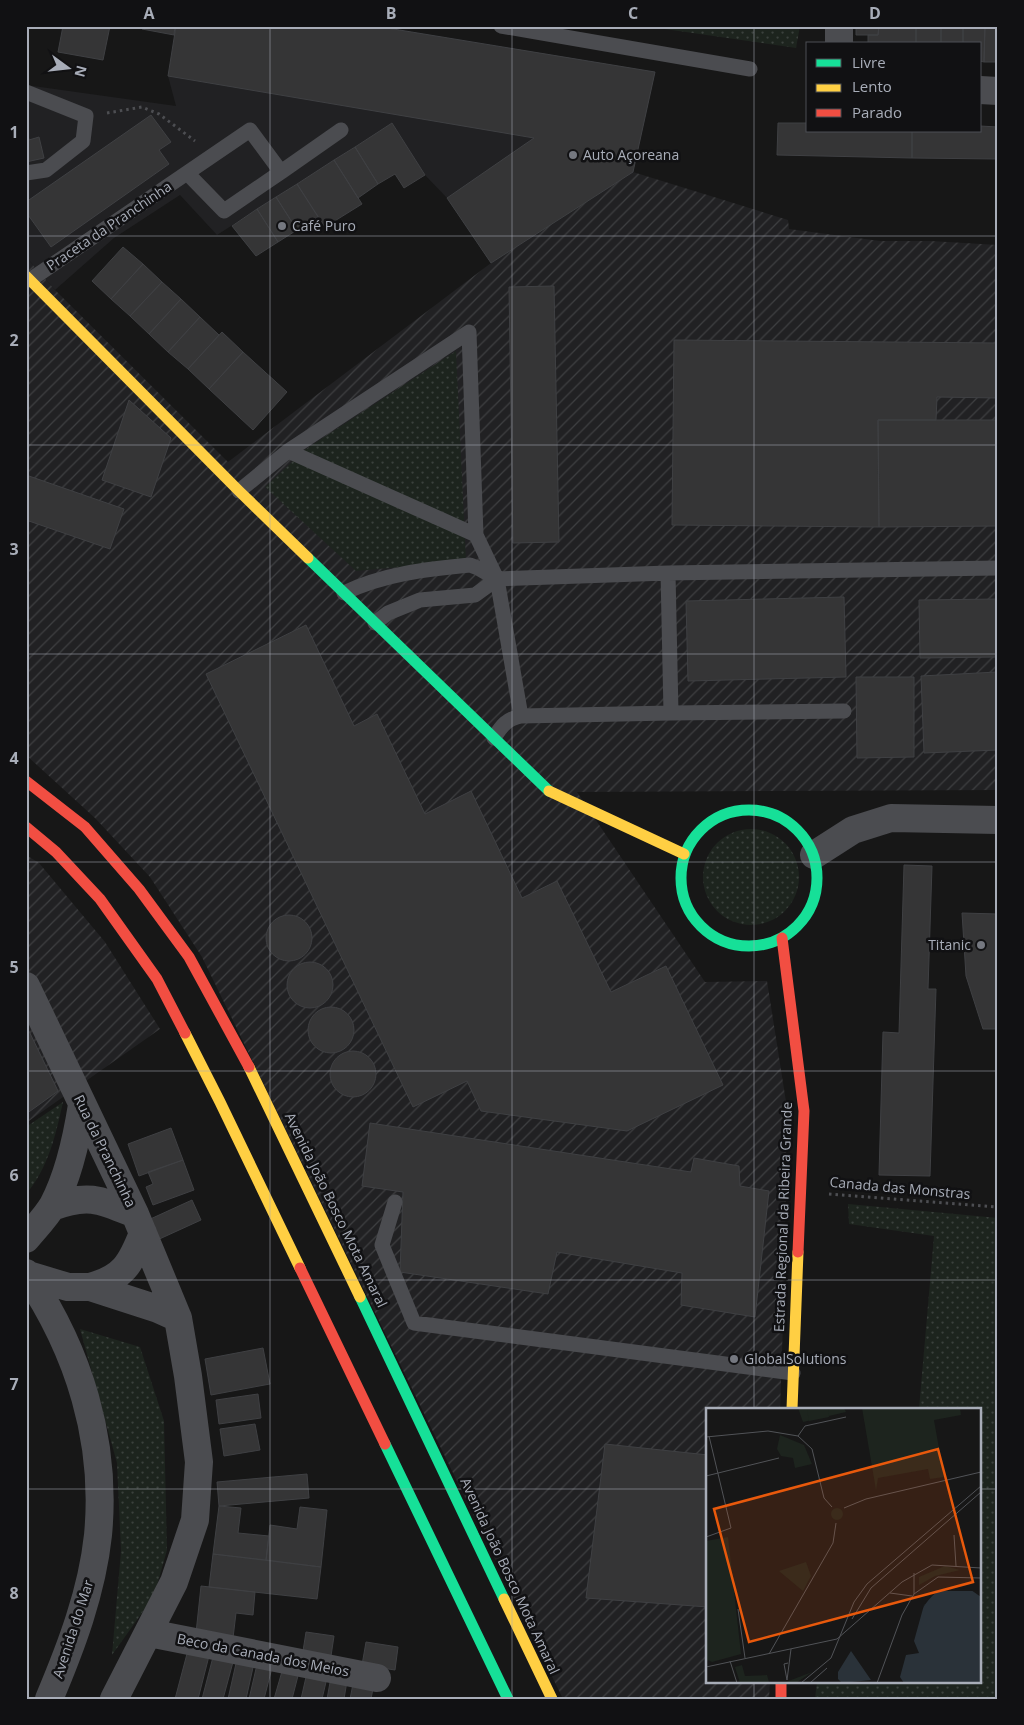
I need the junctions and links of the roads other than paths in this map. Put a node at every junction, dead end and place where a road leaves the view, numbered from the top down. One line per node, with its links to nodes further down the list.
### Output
1 (501, 26): 4 (lane)
2 (839, 26): 3 (street)
3 (839, 42)
4 (750, 69)
5 (982, 90): 6 (street)
6 (998, 91)
7 (26, 92): 10 (lane)
8 (340, 130): 9 (lane)
9 (281, 172): 11 (lane); 11 (lane, Praceta da Pranchinha)
10 (26, 173)
11 (187, 173): 12 (lane, Praceta da Pranchinha)
12 (28, 278): 14 (main road)
13 (288, 451): 14 (lane); 15 (lane); 15 (lane)
14 (239, 491): 19 (main road)
15 (476, 534): 18 (lane)
16 (998, 568): 17 (lane)
17 (668, 573): 18 (lane); 22 (lane)
18 (497, 579): 19 (lane); 20 (lane); 23 (lane)
19 (344, 593): 20 (main road)
20 (375, 623): 24 (main road)
21 (844, 711): 22 (lane)
22 (671, 713): 23 (lane)
23 (521, 716): 24 (lane)
24 (494, 738): 28 (main road)
25 (26, 781): 48 (main road, Avenida João Bosco Mota Amaral)
26 (998, 820): 29 (street)
27 (26, 827): 47 (main road)
28 (684, 854): 29 (main road); 30 (main road)
29 (814, 855): 30 (main road)
30 (782, 938): 40 (main road, Estrada Regional da Ribeira Grande)
31 (26, 986): 32 (street, Rua da Pranchinha)
32 (82, 1105): 34 (street); 35 (street, Rua da Pranchinha)
33 (395, 1202): 40 (lane)
34 (52, 1207): 35 (street); 36 (street)
35 (139, 1224): 38 (street); 39 (street, Rua da Pranchinha)
36 (26, 1239)
37 (27, 1274): 38 (street); 45 (street, Avenida do Mar)
38 (90, 1287): 39 (street)
39 (178, 1318): 42 (street, Rua da Pranchinha)
40 (793, 1373): 41 (main road, Estrada Regional da Ribeira Grande)
41 (792, 1408)
42 (149, 1633): 43 (street, Beco da Canada dos Meios); 46 (street, Rua da Pranchinha)
43 (377, 1678)
44 (781, 1682): 49 (main road)
45 (49, 1699)
46 (114, 1699)
47 (508, 1699)
48 (552, 1699)
49 (781, 1699)

